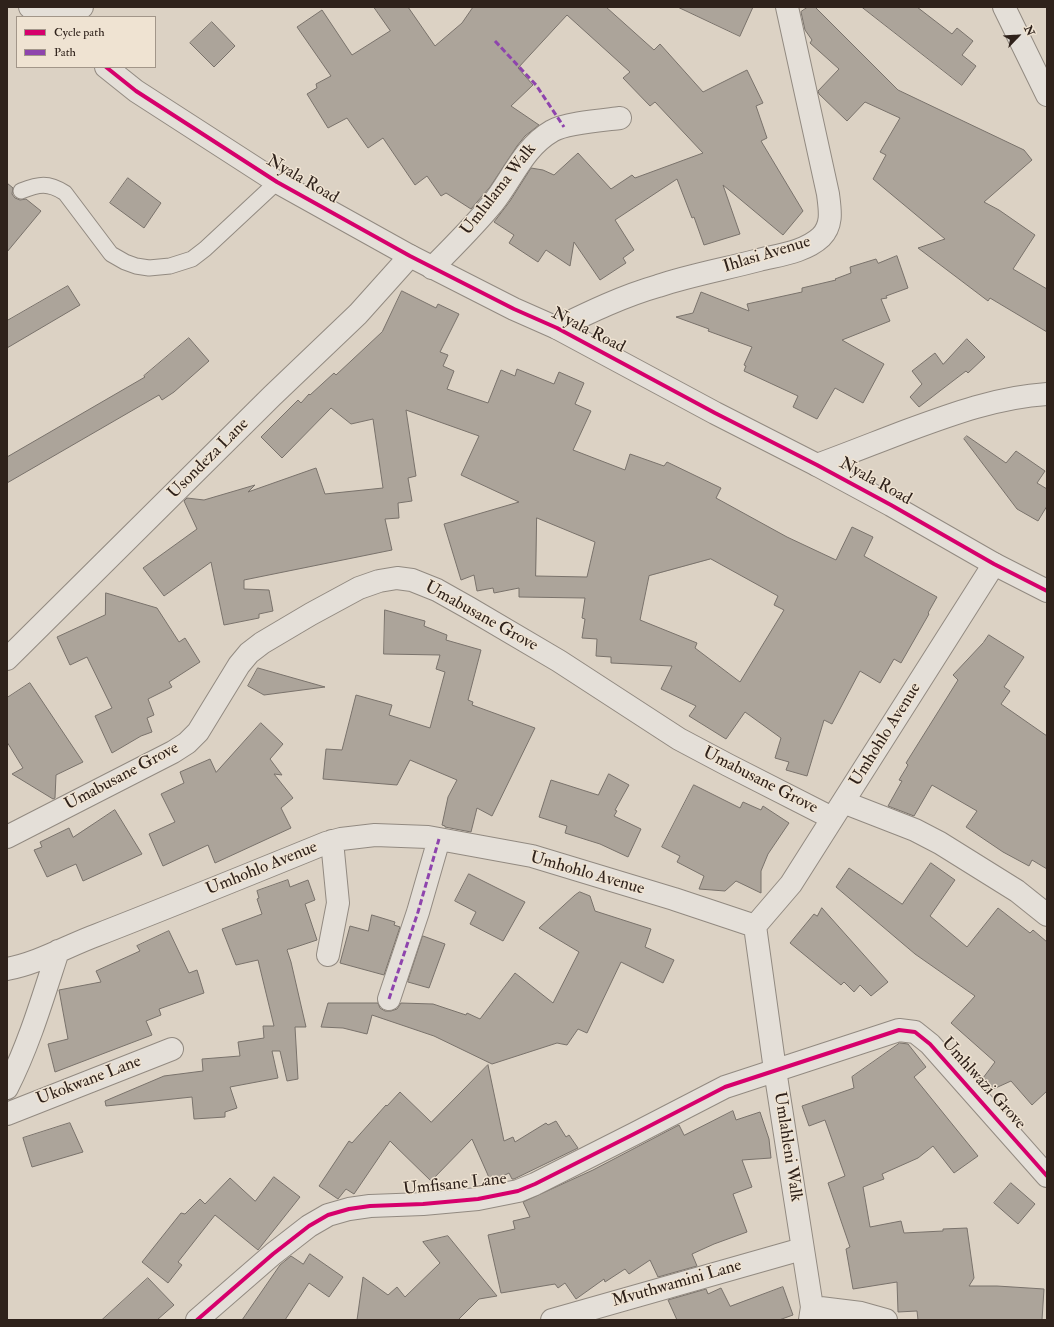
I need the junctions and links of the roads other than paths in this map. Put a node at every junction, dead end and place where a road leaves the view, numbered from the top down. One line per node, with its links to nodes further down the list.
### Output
1 (82, 7): 4 (street)
2 (787, 7): 12 (street, Ihlasi Avenue)
3 (1004, 7): 6 (street)
4 (36, 12)
5 (107, 68): 8 (street, Nyala Road)
6 (1047, 95)
7 (620, 118): 11 (street, Umlulama Walk)
8 (277, 182): 9 (lane); 10 (street, Nyala Road)
9 (21, 191)
10 (410, 256): 11 (street, Nyala Road); 17 (street, Usondeza Lane)
11 (432, 268): 12 (street, Nyala Road)
12 (557, 328): 14 (street, Nyala Road)
13 (1047, 394): 14 (street)
14 (817, 465): 15 (street, Nyala Road)
15 (994, 564): 16 (street, Nyala Road); 18 (street, Umhohlo Avenue)
16 (1047, 591)
17 (7, 660)
18 (838, 810): 19 (street, Umabusane Grove); 22 (street, Umabusane Grove); 23 (street, Umhohlo Avenue)
19 (7, 837)
20 (438, 839): 21 (street, Umhohlo Avenue); 23 (street, Umhohlo Avenue); 27 (street)
21 (332, 841): 24 (street, Umhohlo Avenue); 25 (street)
22 (1047, 915)
23 (755, 926): 29 (street, Umlahleni Walk)
24 (58, 951): 26 (street, Umhohlo Avenue); 30 (street)
25 (328, 955)
26 (7, 970)
27 (389, 999)
28 (172, 1049): 31 (street, Ukokwane Lane)
29 (775, 1070): 32 (street, Umhlwazi Grove); 33 (street, Umlahleni Walk); 35 (street, Umfisane Lane)
30 (7, 1088)
31 (7, 1114)
32 (1047, 1176)
33 (802, 1249): 34 (street, Umlahleni Walk); 36 (street, Mvuthwamini Lane)
34 (811, 1313): 37 (street)
35 (197, 1320)
36 (552, 1320)
37 (886, 1320)

